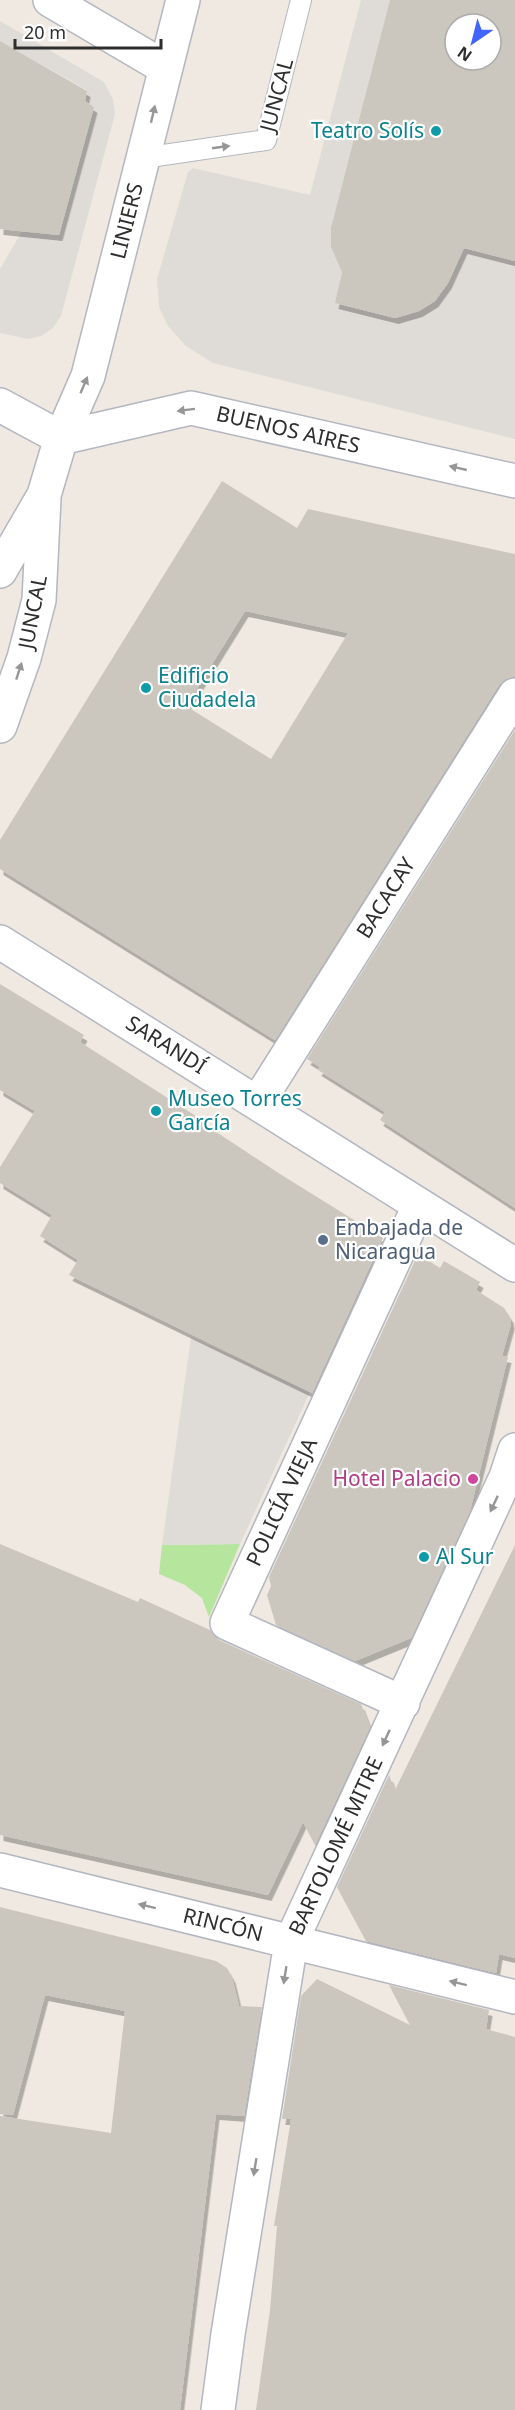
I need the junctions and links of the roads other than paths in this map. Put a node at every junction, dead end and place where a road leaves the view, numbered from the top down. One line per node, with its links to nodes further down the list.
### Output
1 (50, 0): 4 (street)
2 (183, 0): 4 (street, LINIERS)
3 (301, 0): 5 (lane, JUNCAL, one-way to 3)
4 (164, 67): 5 (street, LINIERS, one-way to 4)
5 (142, 158): 7 (street, LINIERS, one-way to 5)
6 (0, 405): 7 (street)
7 (61, 438): 8 (street, BUENOS AIRES, one-way to 7); 9 (street, JUNCAL)
8 (515, 481)
9 (44, 495): 10 (street, JUNCAL); 12 (street, JUNCAL, one-way to 9)
10 (0, 571)
11 (515, 695): 14 (street, BACACAY)
12 (0, 726)
13 (0, 942): 14 (street, SARANDÍ)
14 (258, 1102): 15 (street, SARANDÍ)
15 (419, 1206): 16 (street, SARANDÍ); 18 (street, POLICÍA VIEJA)
16 (515, 1265)
17 (515, 1450): 18 (street, BARTOLOMÉ MITRE, one-way to 18)
18 (403, 1703): 20 (street, BARTOLOMÉ MITRE, one-way to 20)
19 (0, 1870): 20 (street, RINCÓN, one-way to 19)
20 (291, 1942): 21 (street, RINCÓN, one-way to 20); 22 (street, BARTOLOMÉ MITRE, one-way to 22)
21 (515, 1997)
22 (218, 2410)

